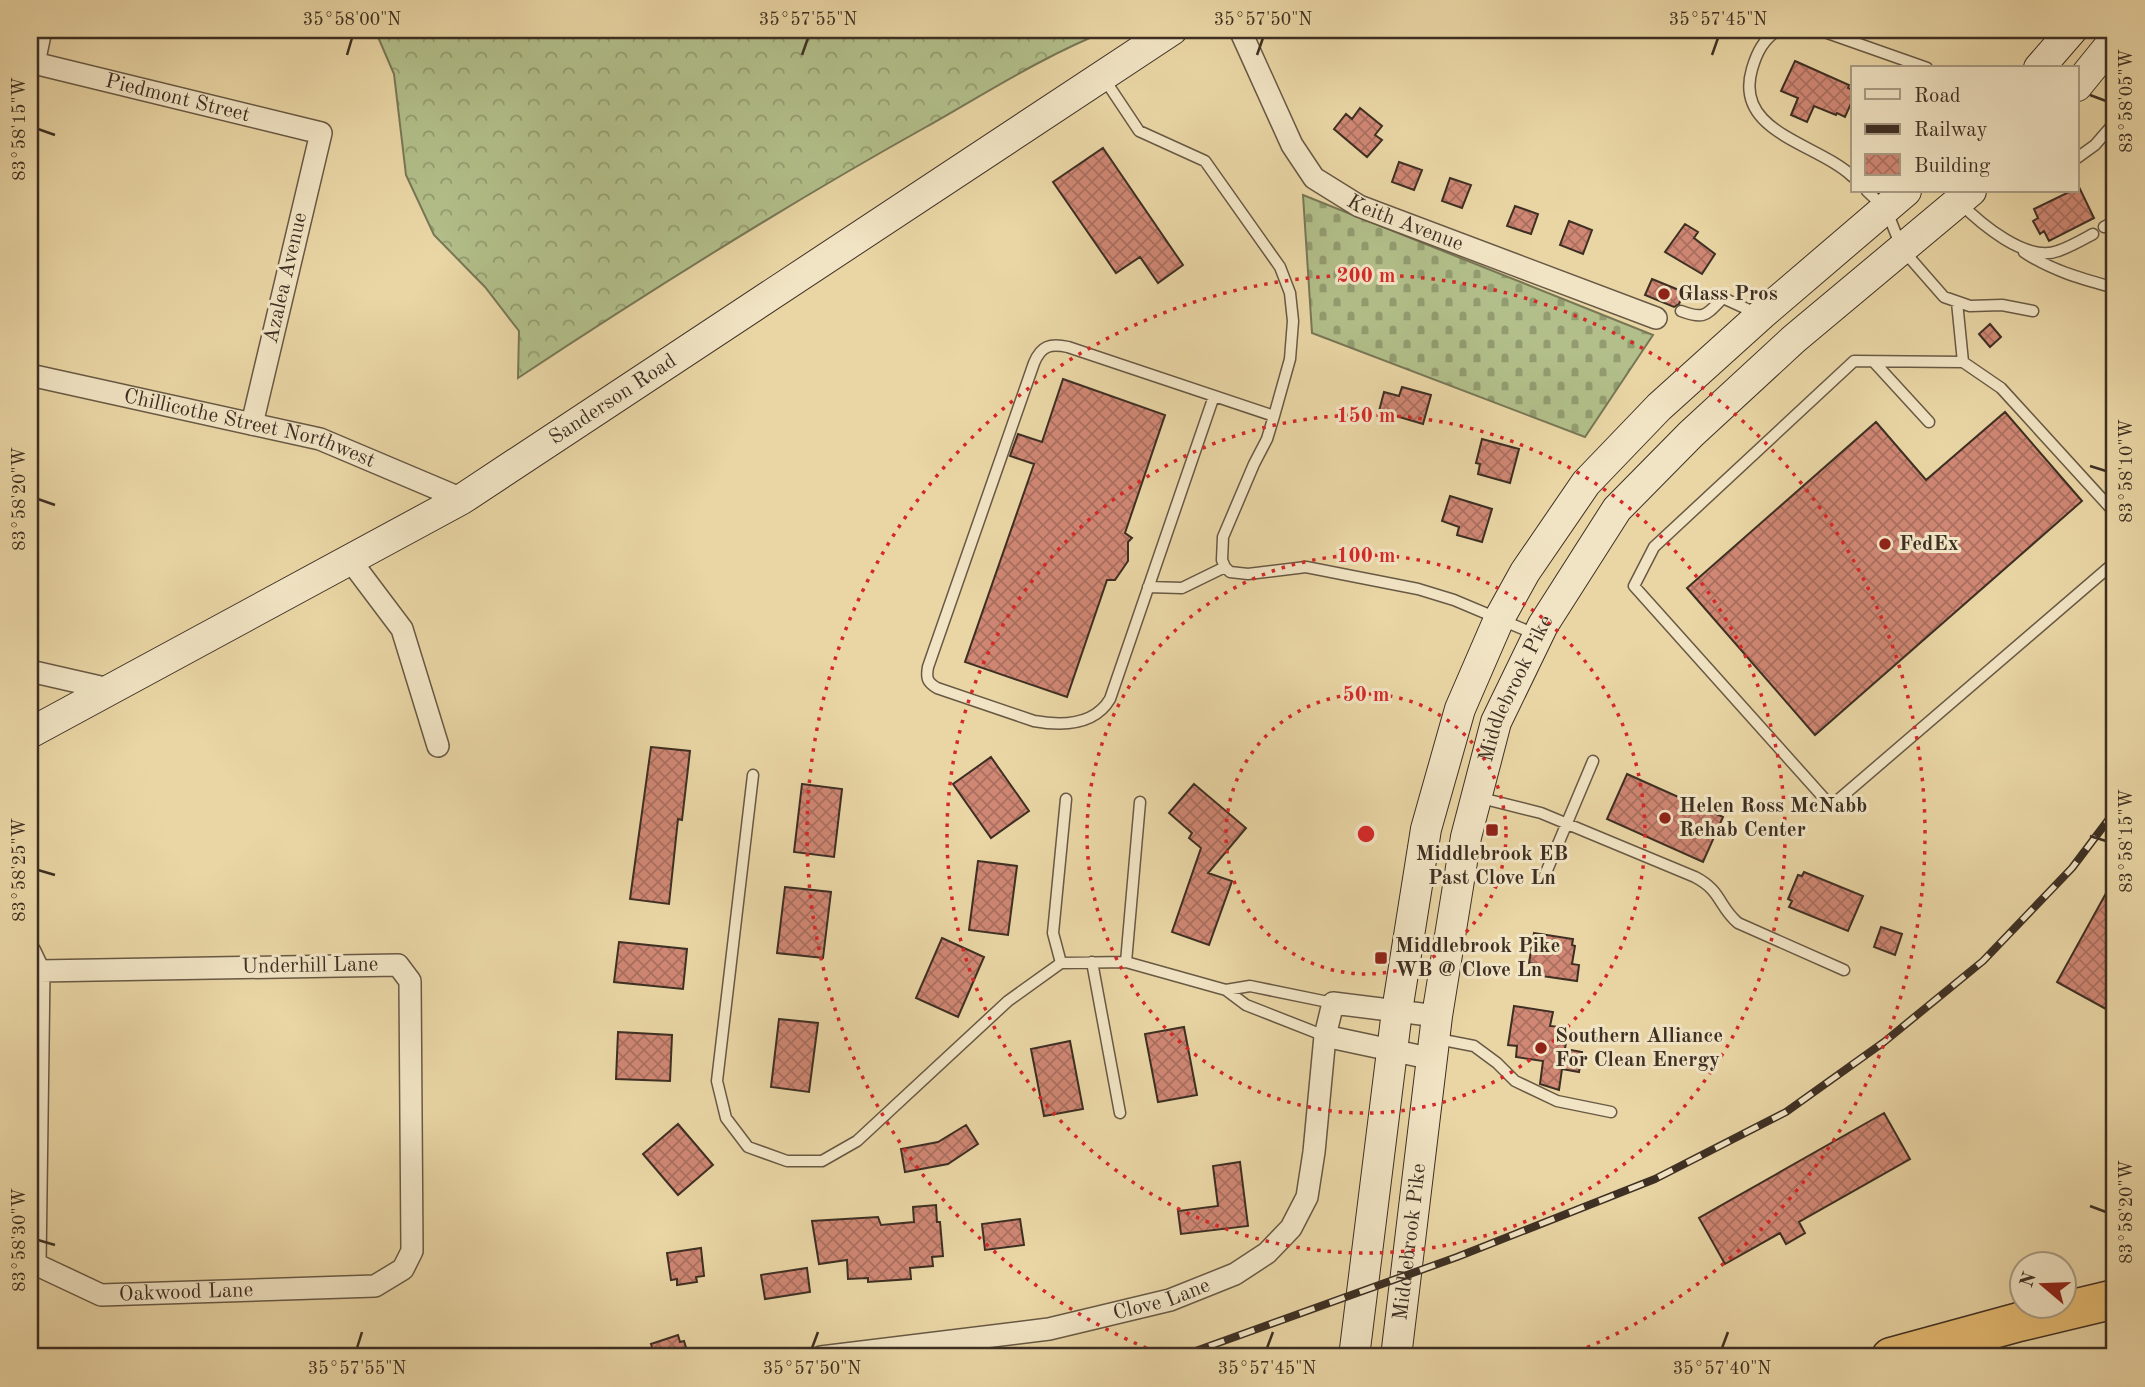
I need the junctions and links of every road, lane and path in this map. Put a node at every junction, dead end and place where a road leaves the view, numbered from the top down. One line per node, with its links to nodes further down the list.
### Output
1 (41, 30): 8 (street)
2 (1172, 30): 11 (main road, Sanderson Road)
3 (1240, 30): 29 (street, Keith Avenue)
4 (1778, 30): 16 (lane)
5 (1819, 30): 9 (lane)
6 (2072, 30): 10 (main road)
7 (2106, 55): 12 (main road)
8 (32, 63): 14 (street, Piedmont Street)
9 (1921, 66)
10 (2041, 66)
11 (1102, 77): 34 (lane); 37 (main road, Sanderson Road)
12 (2078, 85)
13 (2115, 121): 15 (lane)
14 (321, 133): 36 (street, Azalea Avenue)
15 (2078, 157)
16 (1851, 176)
17 (1965, 196): 21 (lane); 23 (main road, Middlebrook Pike)
18 (1886, 197): 23 (lane); 28 (main road, Middlebrook Pike)
19 (2115, 221): 20 (lane)
20 (2104, 227)
21 (1993, 232): 22 (lane); 24 (lane)
22 (2093, 234)
23 (1902, 249): 25 (lane); 44 (main road, Middlebrook Pike)
24 (2115, 288)
25 (1957, 302): 26 (lane); 31 (lane)
26 (2033, 311)
27 (1681, 312): 28 (lane)
28 (1761, 315): 43 (main road, Middlebrook Pike)
29 (1656, 318)
30 (1874, 362): 31 (lane); 35 (lane); 40 (lane)
31 (1963, 362): 38 (lane)
32 (30, 375): 36 (street, Chillicothe Street Northwest)
33 (1214, 396): 34 (lane); 42 (lane); 42 (lane)
34 (1274, 416): 41 (lane)
35 (1929, 422)
36 (252, 424): 37 (street, Chillicothe Street Northwest)
37 (462, 499): 39 (main road, Sanderson Road)
38 (2115, 513)
39 (351, 561): 46 (main road, Sanderson Road); 48 (street)
40 (2115, 562)
41 (1225, 567): 42 (lane); 43 (lane)
42 (1148, 587)
43 (1499, 619): 44 (lane); 63 (main road, Middlebrook Pike)
44 (1538, 635): 51 (main road, Middlebrook Pike)
45 (30, 671): 46 (street)
46 (109, 689): 47 (main road, Sanderson Road)
47 (30, 733)
48 (438, 746)
49 (1593, 761): 54 (lane)
50 (753, 775): 57 (lane)
51 (1476, 797): 54 (lane); 65 (main road, Middlebrook Pike)
52 (1066, 799): 57 (lane)
53 (1140, 802): 59 (lane)
54 (1566, 824): 55 (lane); 60 (lane)
55 (1545, 875)
56 (34, 961): 69 (street, Underhill Lane); 69 (street, Oakwood Lane)
57 (1061, 962): 58 (lane)
58 (1092, 962): 59 (lane); 67 (lane)
59 (1126, 962): 61 (lane)
60 (1844, 970)
61 (1226, 990): 62 (lane); 64 (lane)
62 (1333, 1003): 63 (street); 64 (street, Clove Lane)
63 (1397, 1011): 65 (street); 66 (main road, Middlebrook Pike)
64 (1325, 1036): 66 (street); 75 (street, Clove Lane)
65 (1435, 1038): 66 (street); 68 (lane); 77 (main road, Middlebrook Pike)
66 (1392, 1052): 76 (main road, Middlebrook Pike)
67 (1120, 1112)
68 (1611, 1112)
69 (403, 1269)
70 (2115, 1287): 72 (highway)
71 (2115, 1299): 74 (highway)
72 (2078, 1301)
73 (2024, 1320): 74 (highway)
74 (2019, 1322): 78 (highway)
75 (821, 1357)
76 (1354, 1357)
77 (1396, 1357)
78 (1891, 1357)

